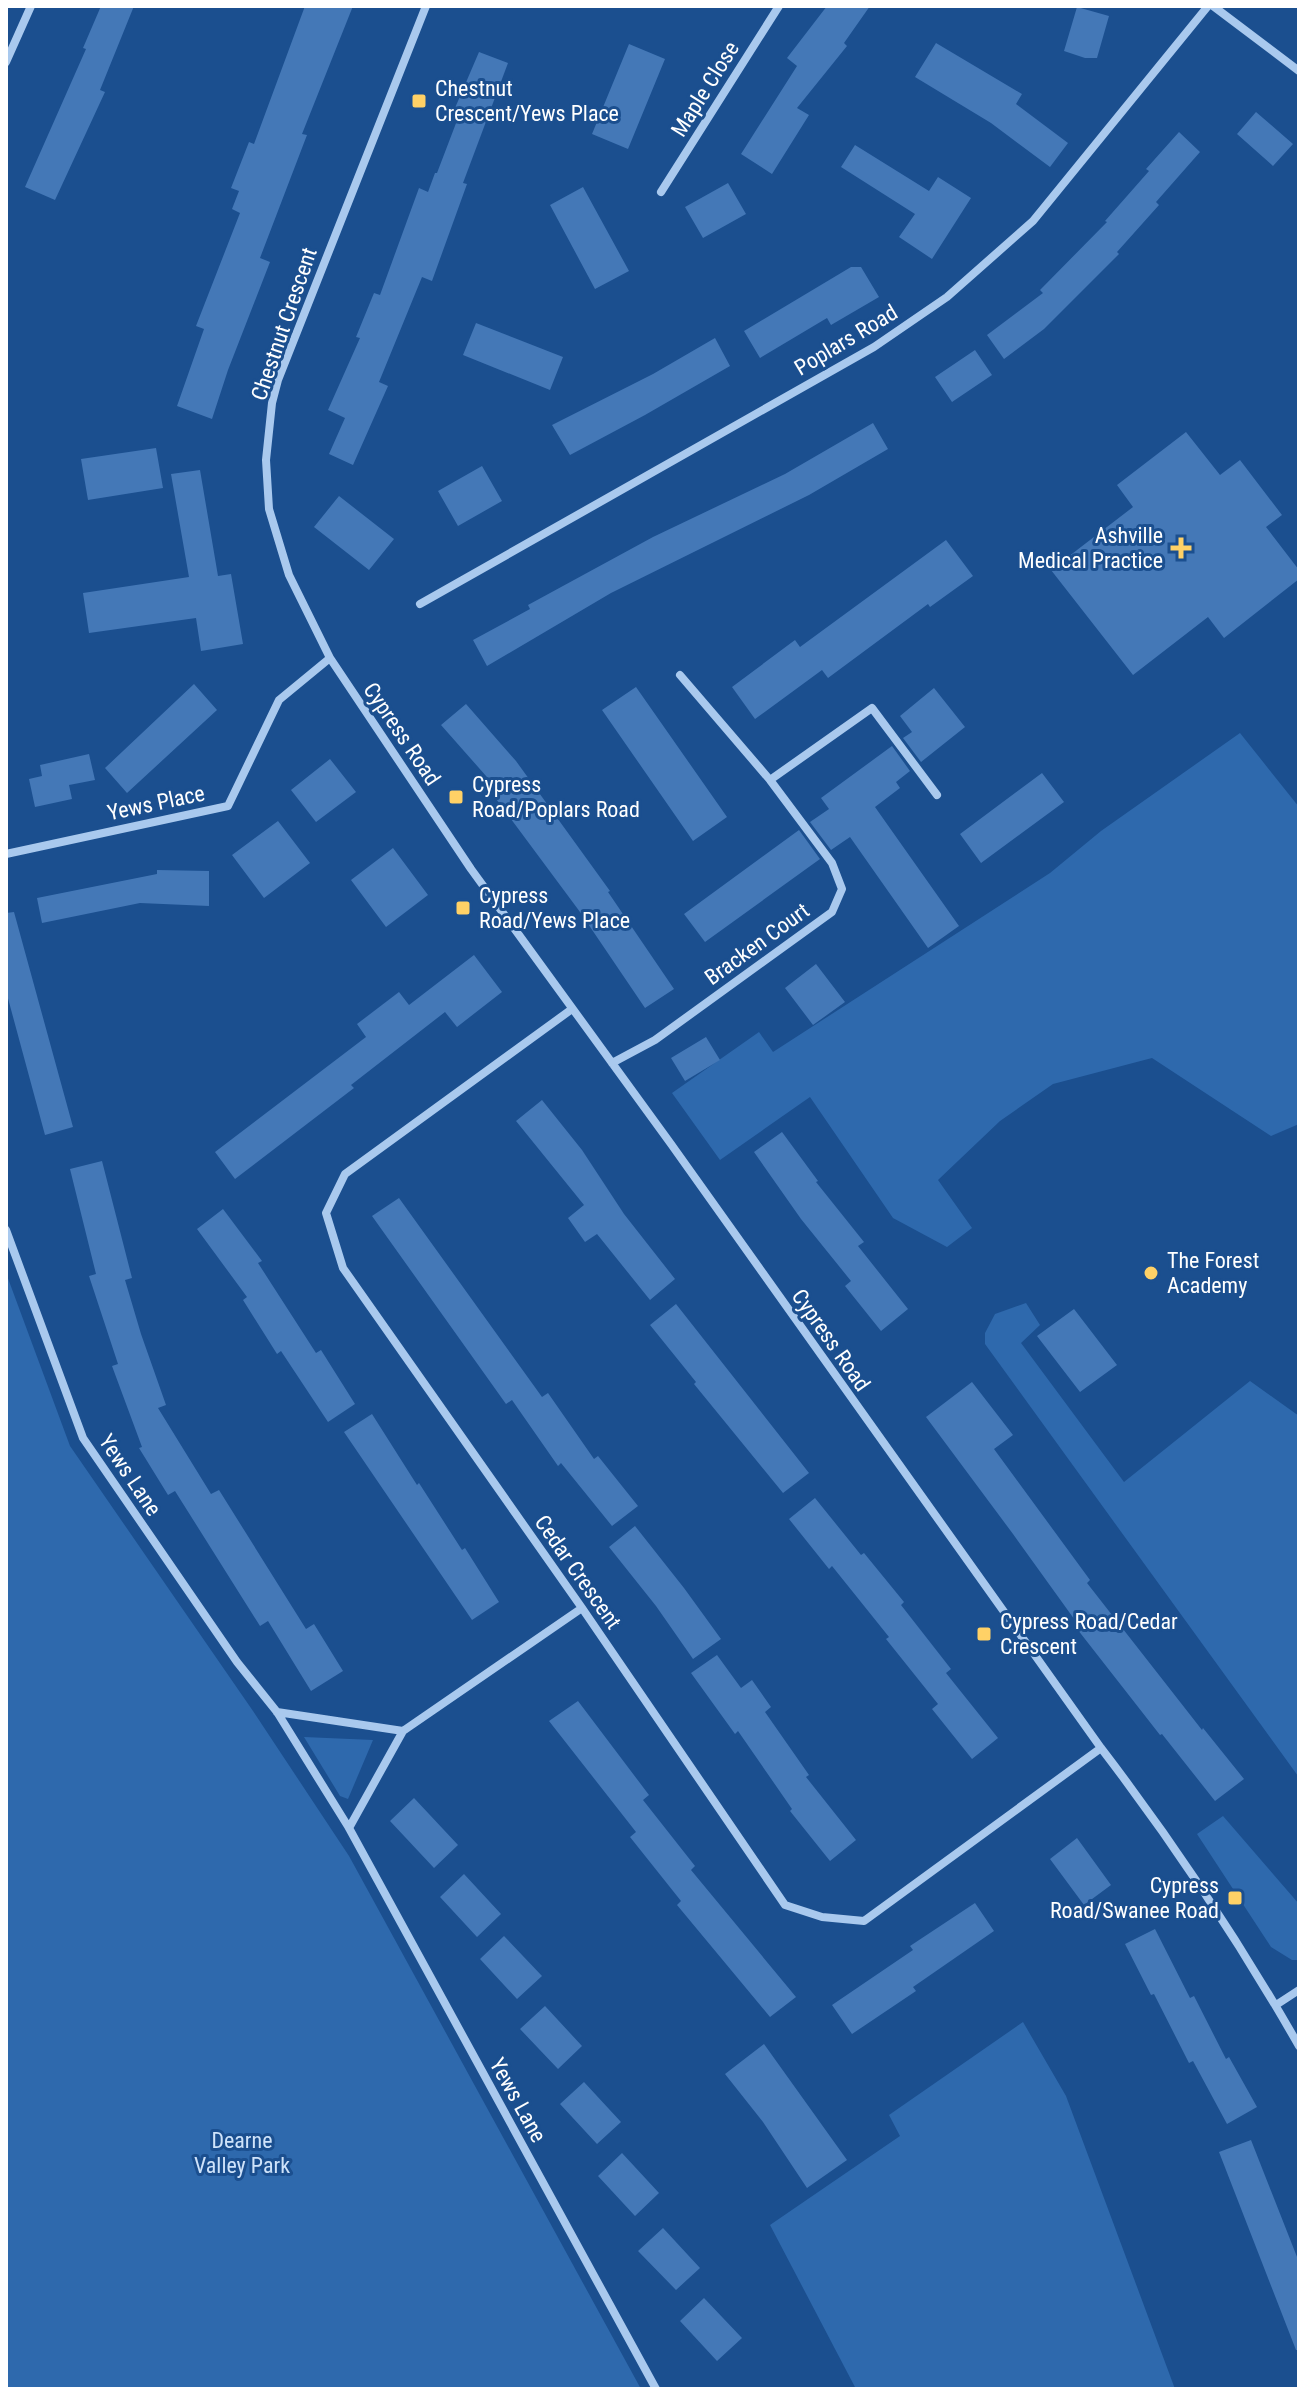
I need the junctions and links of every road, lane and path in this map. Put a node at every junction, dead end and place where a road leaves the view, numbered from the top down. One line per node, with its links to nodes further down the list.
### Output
1 (31, 6): 5 (street)
2 (426, 6): 9 (street, Chestnut Crescent)
3 (779, 6): 7 (street, Maple Close)
4 (1211, 6): 6 (street); 8 (street, Poplars Road)
5 (6, 62)
6 (1299, 71)
7 (661, 192)
8 (420, 604)
9 (330, 658): 13 (street, Yews Place); 14 (street, Cypress Road)
10 (680, 675): 11 (street, Bracken Court)
11 (770, 780): 12 (street); 15 (street, Bracken Court)
12 (937, 795)
13 (6, 854)
14 (572, 1009): 15 (street, Cypress Road); 17 (street, Cedar Crescent)
15 (612, 1063): 20 (street, Cypress Road)
16 (6, 1230): 18 (street, Yews Lane)
17 (582, 1608): 19 (street); 20 (street, Cedar Crescent)
18 (277, 1712): 19 (street); 21 (street, Yews Lane)
19 (403, 1731): 21 (street)
20 (1101, 1748): 23 (street, Cypress Road)
21 (349, 1828): 25 (street, Yews Lane)
22 (1299, 1990): 23 (street)
23 (1276, 2005): 24 (street, Cypress Road)
24 (1299, 2046)
25 (656, 2389)

